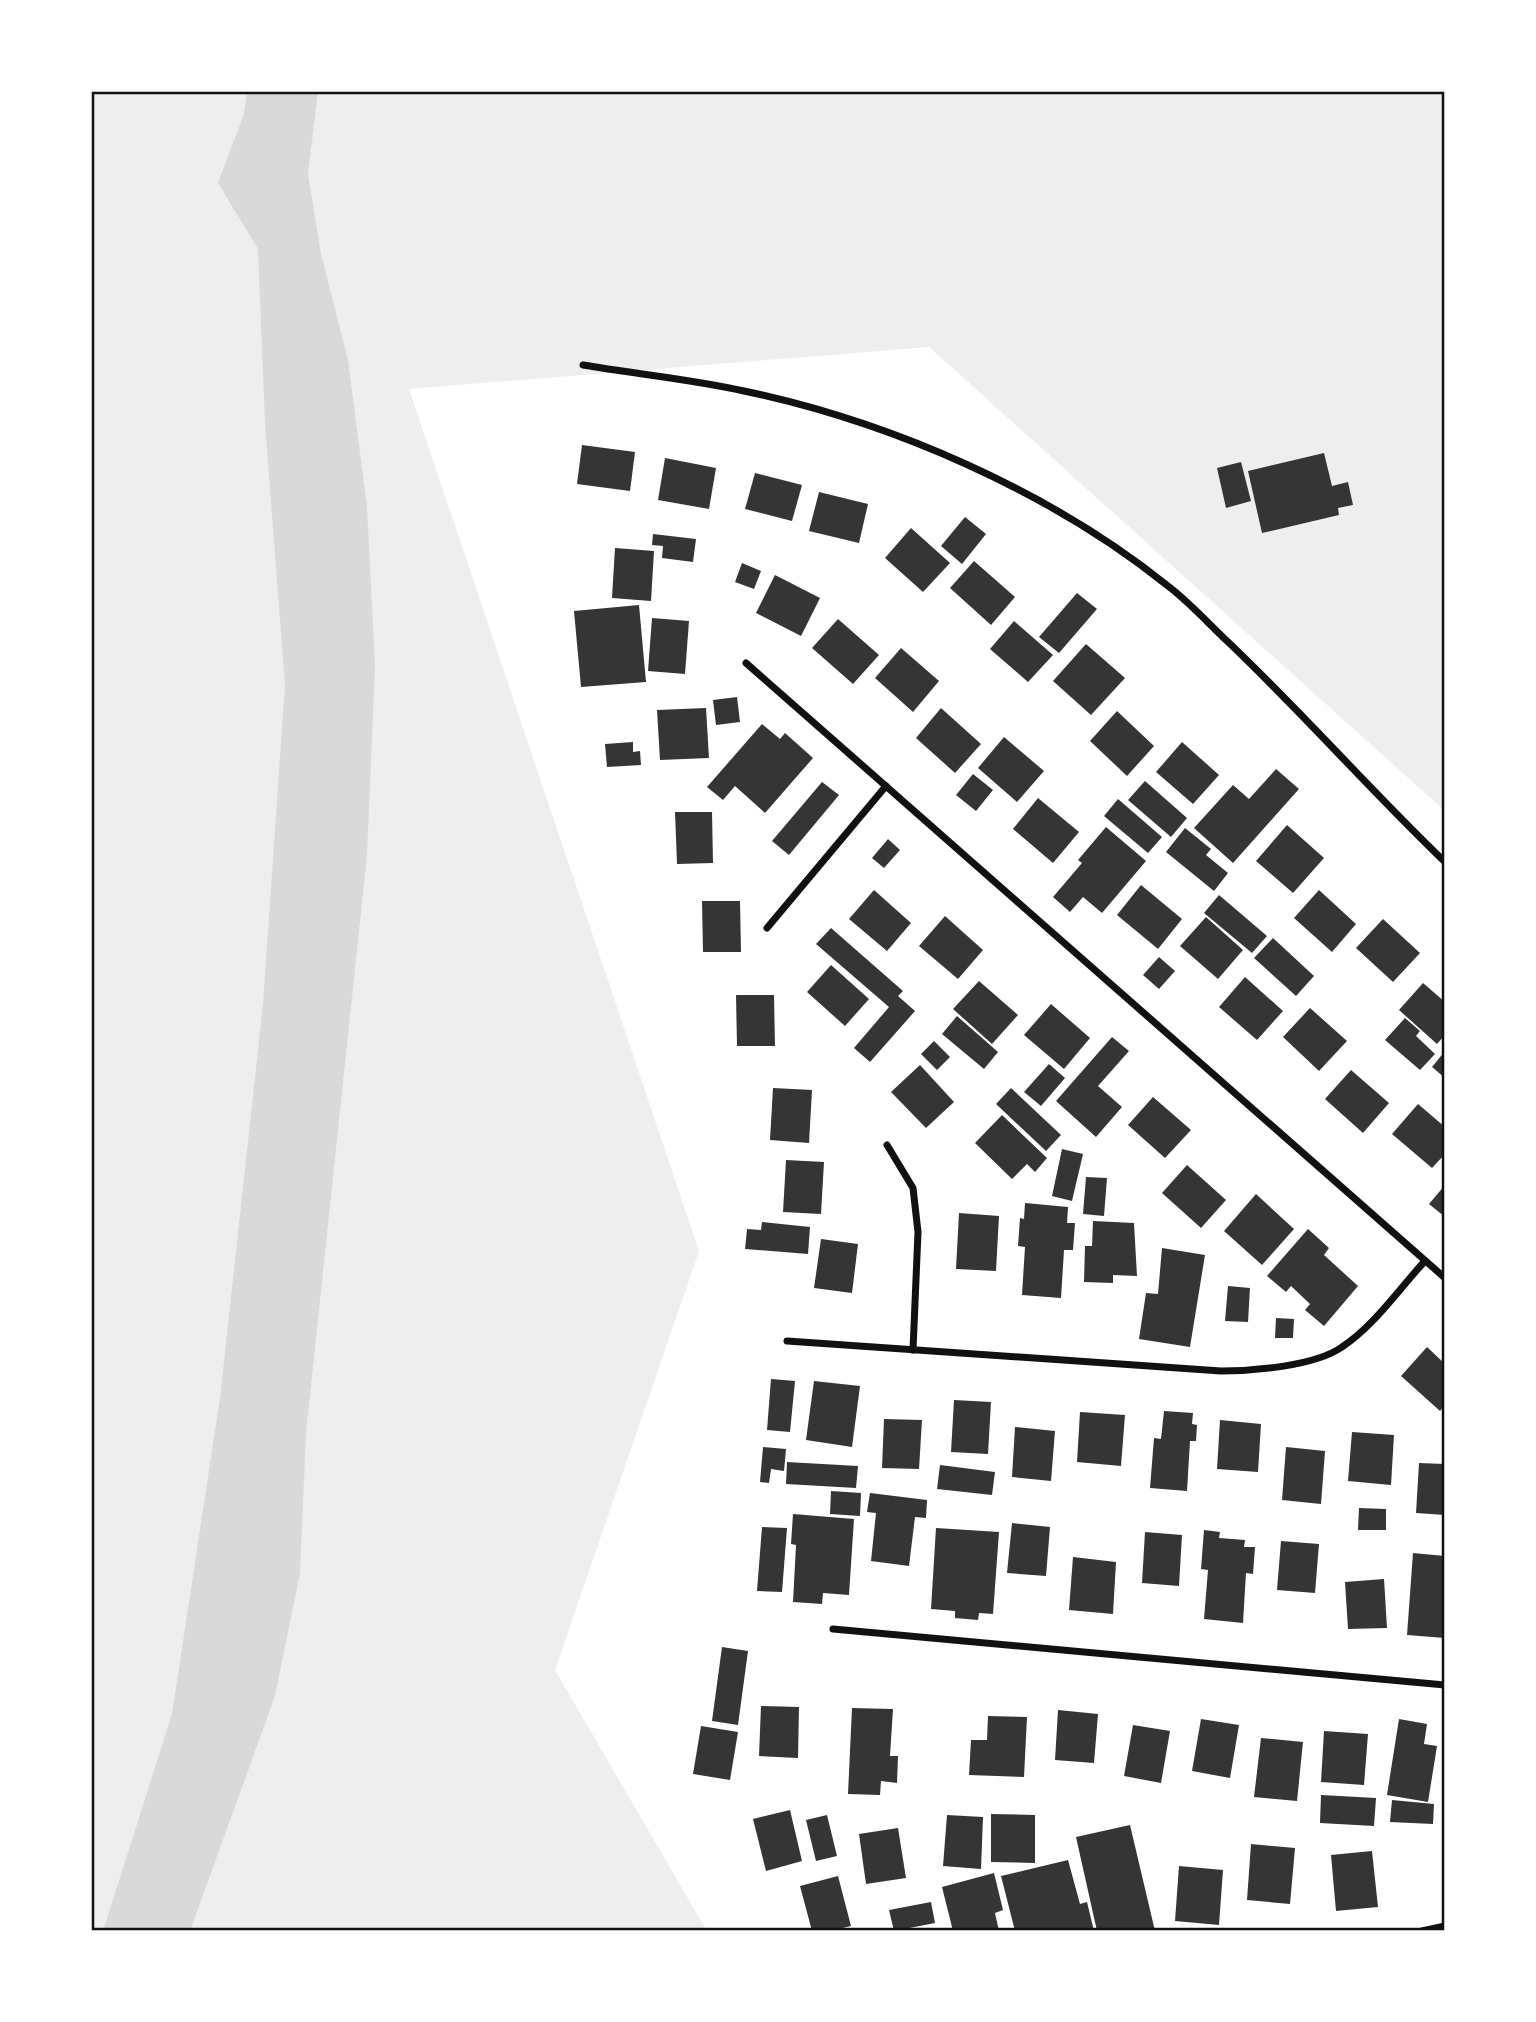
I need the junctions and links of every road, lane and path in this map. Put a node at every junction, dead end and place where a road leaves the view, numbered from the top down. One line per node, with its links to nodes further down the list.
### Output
1 (583, 365): 4 (street)
2 (746, 663): 3 (street)
3 (886, 786): 5 (street); 7 (street)
4 (1445, 862)
5 (766, 928)
6 (887, 1145): 10 (street)
7 (1425, 1261): 8 (street); 10 (street)
8 (1445, 1278)
9 (787, 1341): 10 (street)
10 (913, 1350)
11 (834, 1629): 12 (street)
12 (1445, 1685)
13 (1445, 1926): 14 (street)
14 (1422, 1931)

